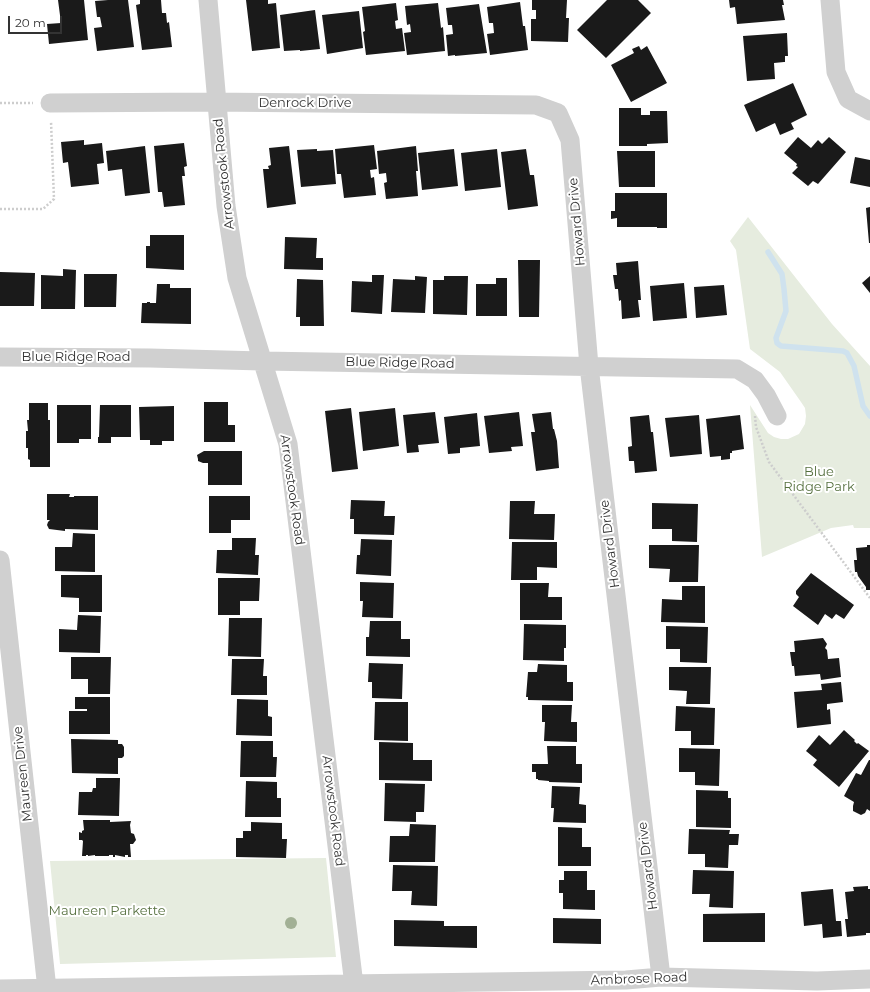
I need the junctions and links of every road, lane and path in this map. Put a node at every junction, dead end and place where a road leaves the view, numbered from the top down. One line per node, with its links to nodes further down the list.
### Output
1 (208, 0): 4 (street, Arrowstook Road)
2 (830, 0): 6 (street)
3 (50, 102): 4 (street, Denrock Drive); 5 (path); 8 (path)
4 (217, 102): 7 (street, Denrock Drive); 10 (street, Arrowstook Road)
5 (0, 103)
6 (870, 110)
7 (558, 113): 11 (street, Howard Drive)
8 (0, 209)
9 (0, 357): 10 (street, Blue Ridge Road)
10 (262, 361): 11 (street, Blue Ridge Road); 18 (street, Arrowstook Road)
11 (590, 366): 13 (street, Blue Ridge Road); 16 (street, Howard Drive)
12 (754, 413): 15 (path)
13 (777, 416)
14 (0, 560): 20 (street, Maureen Drive)
15 (870, 598)
16 (661, 977): 17 (street, Ambrose Road); 18 (street, Ambrose Road)
17 (870, 979)
18 (354, 985): 20 (street, Ambrose Road)
19 (0, 989): 20 (street, Ambrose Road)
20 (47, 989)

